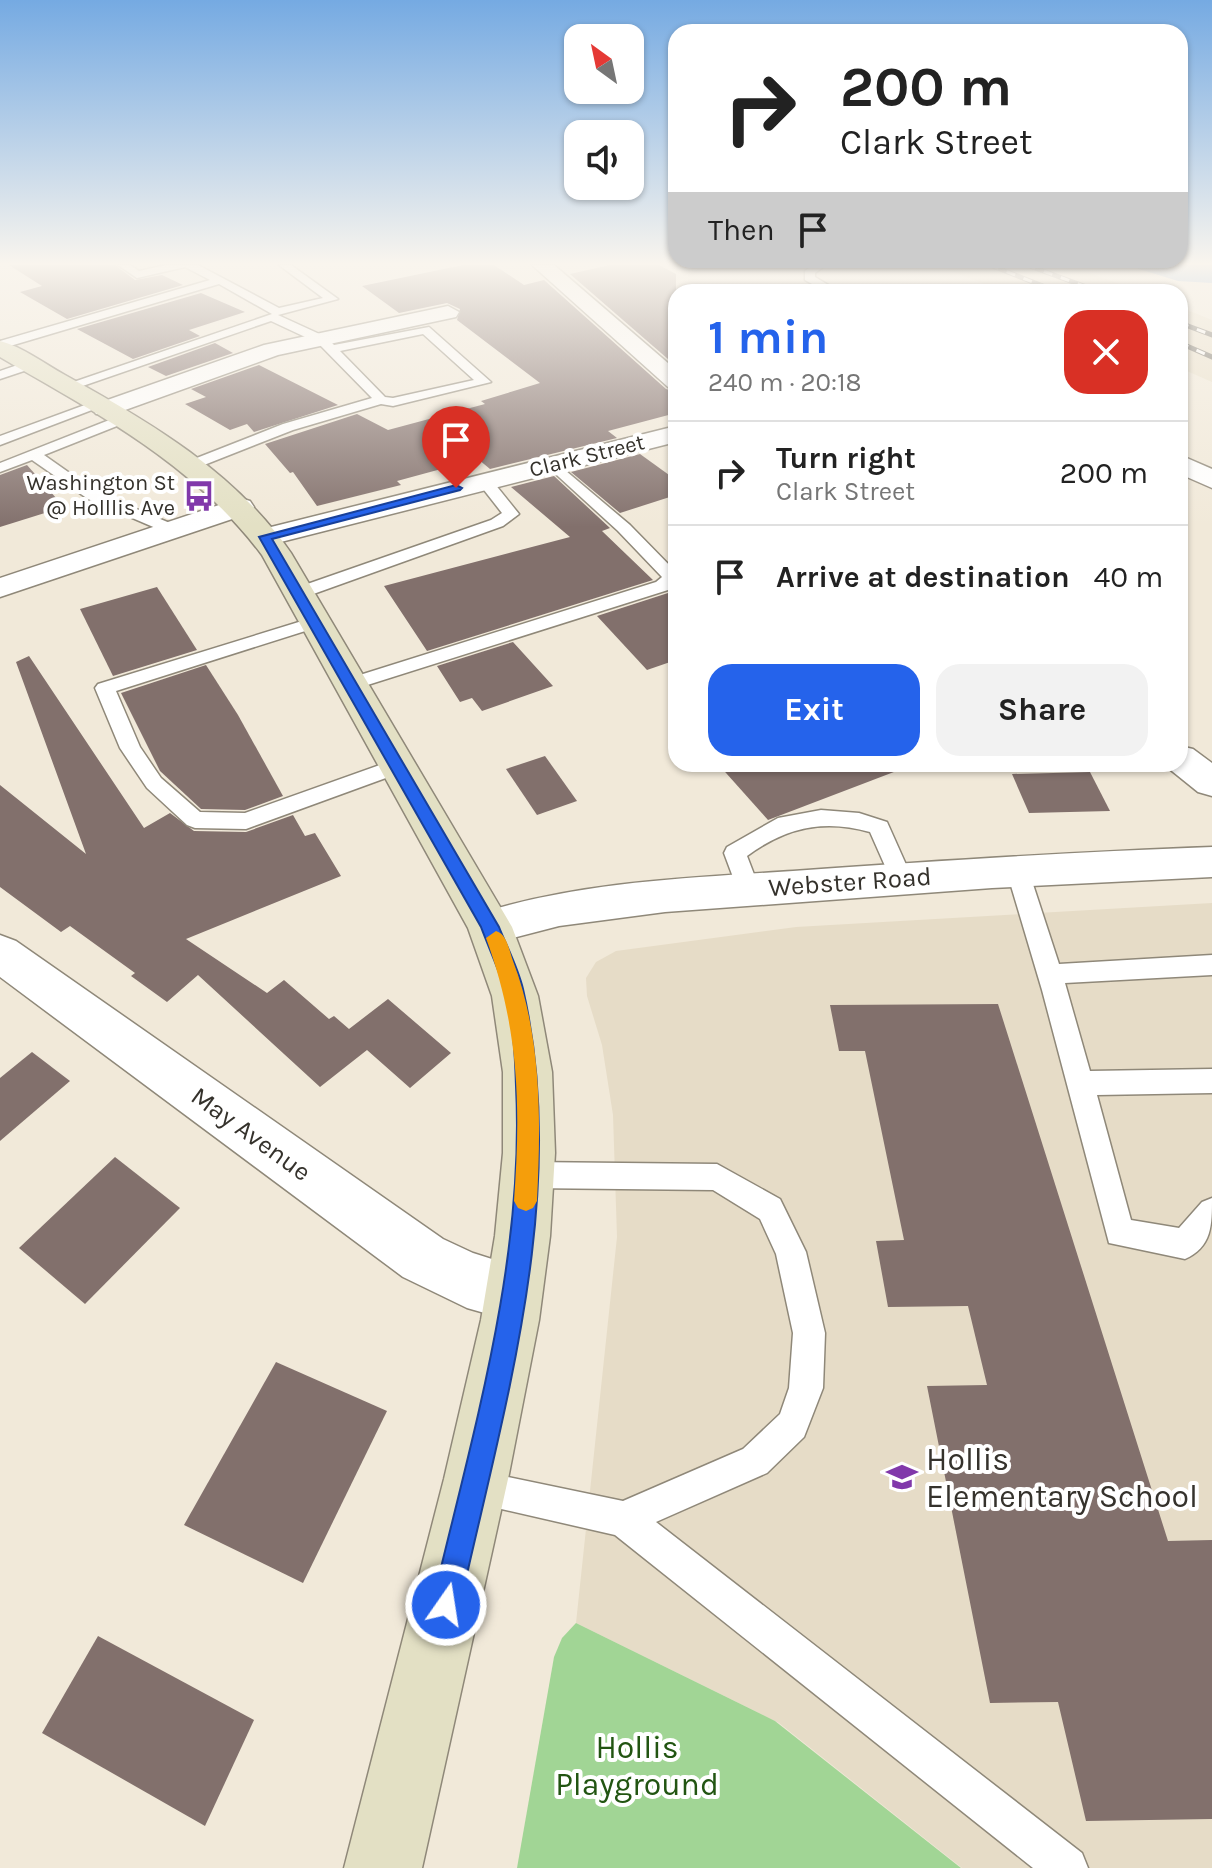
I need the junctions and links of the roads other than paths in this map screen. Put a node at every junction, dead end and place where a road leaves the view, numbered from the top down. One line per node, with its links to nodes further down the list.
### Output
1 (110, 352): 8 (lane)
2 (163, 352): 8 (lane)
3 (260, 352): 8 (street)
4 (334, 352): 9 (lane)
5 (450, 352): 9 (lane)
6 (642, 352): 7 (street)
7 (668, 375)
8 (53, 389): 10 (lane); 11 (lane); 13 (lane); 14 (lane); 15 (main road)
9 (381, 400): 15 (lane)
10 (0, 426)
11 (0, 433)
12 (668, 436): 16 (street, Clark Street)
13 (0, 441)
14 (34, 455): 18 (lane); 22 (lane)
15 (194, 464): 21 (main road)
16 (553, 464): 20 (street, Clark Street); 23 (lane)
17 (1188, 467): 19 (street)
18 (0, 468)
19 (1212, 480)
20 (485, 481): 21 (street, Clark Street); 26 (lane)
21 (253, 522): 22 (street, Clark Street); 26 (main road)
22 (171, 529): 25 (street, Clark Street)
23 (668, 574)
24 (668, 581): 27 (lane)
25 (0, 588)
26 (307, 608): 27 (main road); 29 (lane)
27 (351, 684): 29 (main road)
28 (1188, 764): 30 (street)
29 (398, 766): 35 (main road)
30 (1212, 783)
31 (1212, 862): 32 (street, Webster Road)
32 (1017, 869): 33 (street, Webster Road); 38 (lane)
33 (901, 878): 34 (street, Webster Road); 34 (lane)
34 (748, 890): 35 (street, Webster Road)
35 (490, 927): 41 (main road)
36 (0, 953): 43 (street, May Avenue)
37 (1212, 965): 38 (lane)
38 (1053, 982): 40 (lane)
39 (1212, 1081): 40 (lane)
40 (1080, 1083): 42 (lane)
41 (528, 1175): 43 (main road); 45 (lane)
42 (1212, 1212)
43 (513, 1292): 44 (main road)
44 (474, 1488): 45 (lane); 46 (main road)
45 (623, 1519): 47 (lane)
46 (383, 1868)
47 (1067, 1868)

